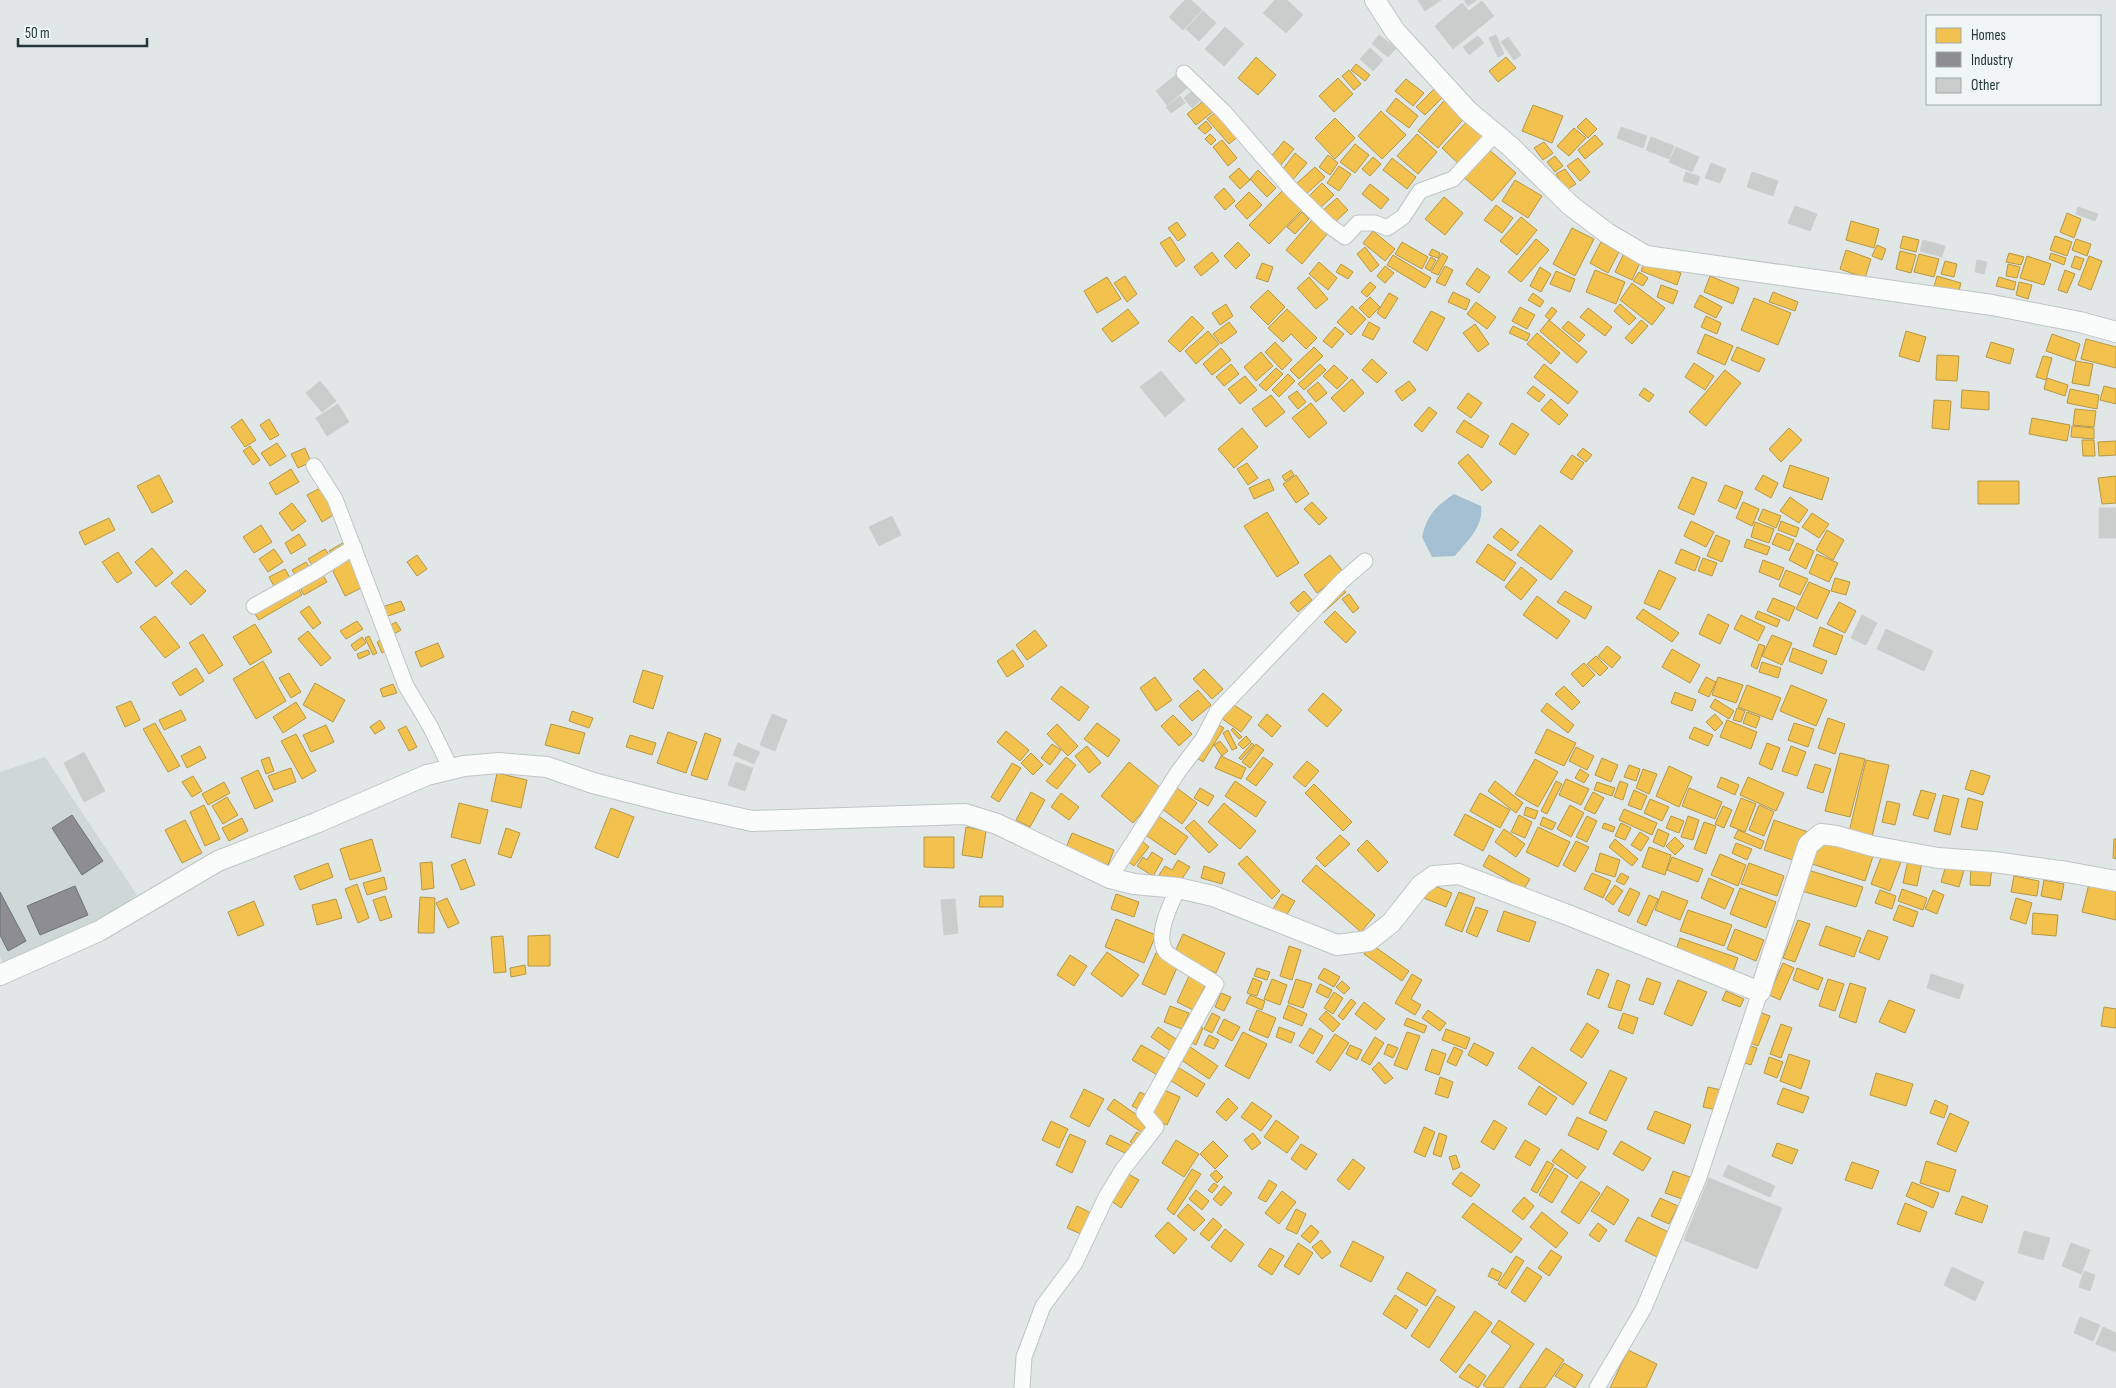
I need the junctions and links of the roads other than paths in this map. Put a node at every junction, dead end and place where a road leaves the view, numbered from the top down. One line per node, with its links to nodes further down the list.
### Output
1 (1380, 3): 3 (street)
2 (1184, 73): 3 (street)
3 (1495, 134): 4 (street)
4 (2116, 332)
5 (314, 466): 6 (street)
6 (354, 548): 8 (street); 9 (street)
7 (1364, 561): 10 (street)
8 (254, 606)
9 (451, 769): 10 (street); 13 (street)
10 (1110, 878): 12 (street)
11 (2116, 881): 14 (street)
12 (1178, 888): 14 (street); 15 (street)
13 (0, 975)
14 (1760, 992): 16 (street)
15 (1022, 1388)
16 (1597, 1388)

